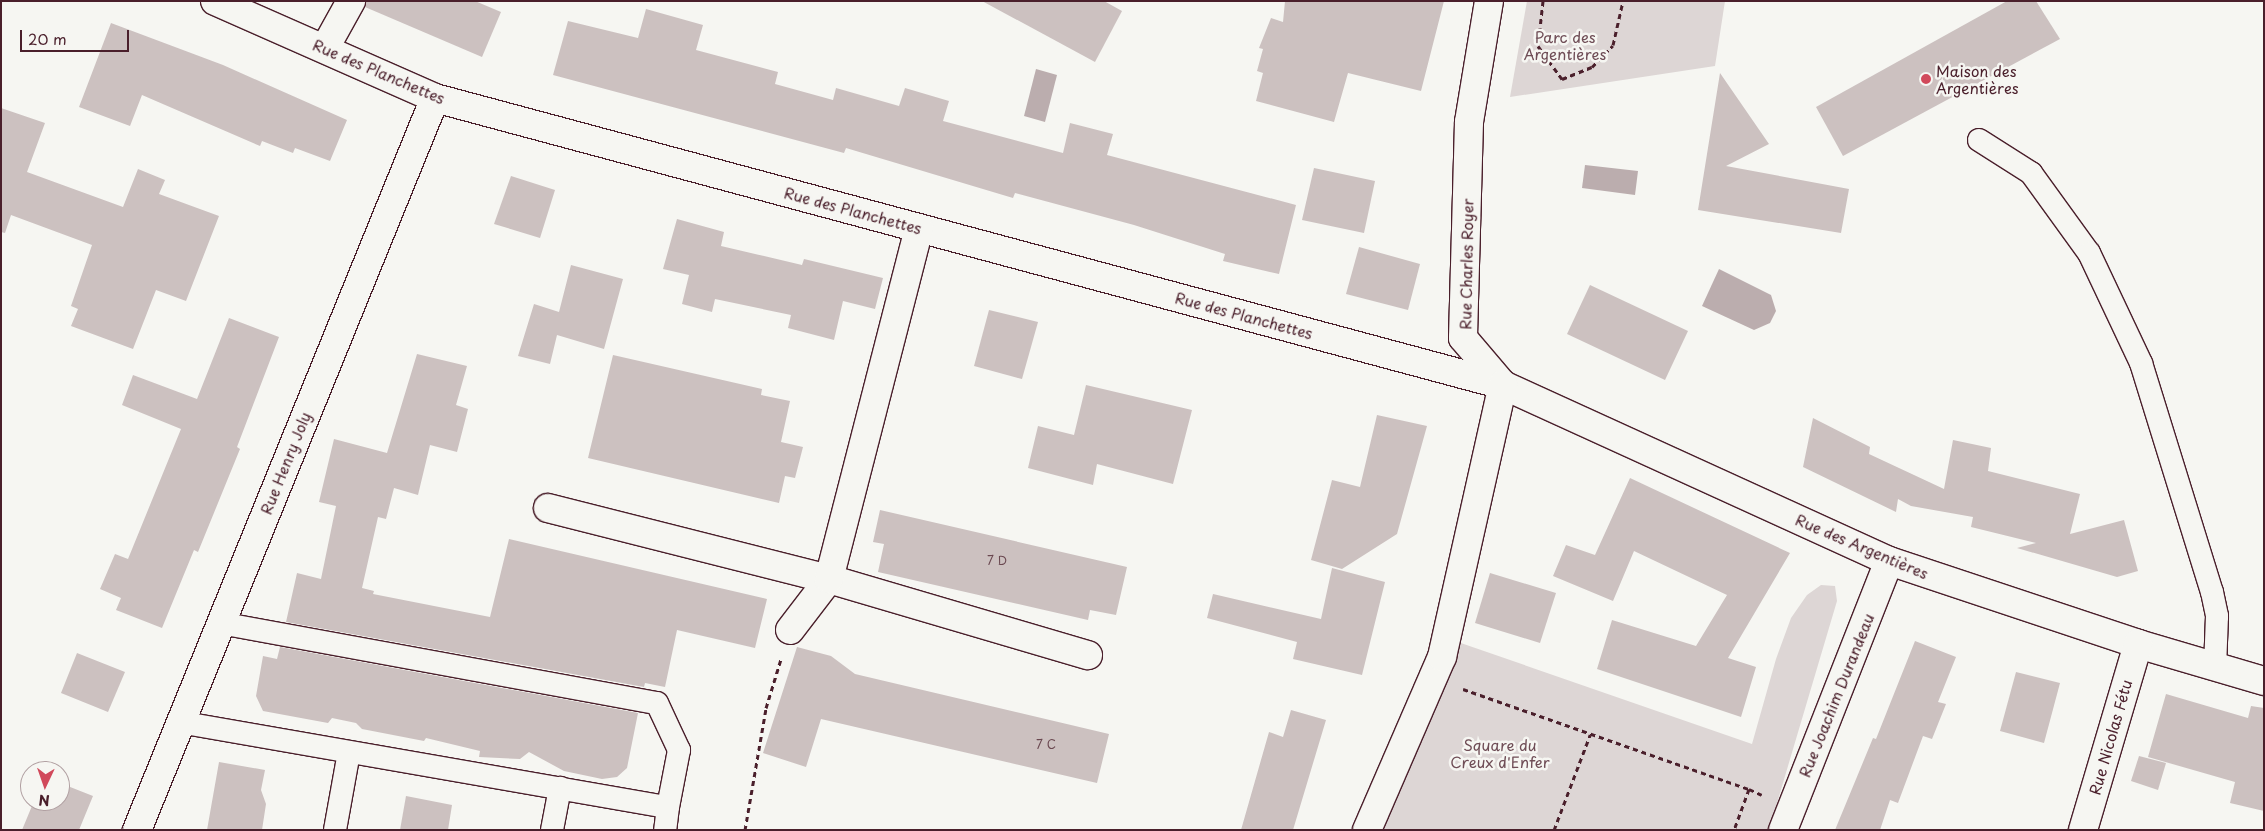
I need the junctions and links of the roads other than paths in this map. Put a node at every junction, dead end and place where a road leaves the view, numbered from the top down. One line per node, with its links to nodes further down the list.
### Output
1 (215, 1): 4 (street, Rue des Planchettes)
2 (352, 1): 4 (street)
3 (1489, 1): 8 (street, Rue Charles Royer)
4 (325, 48): 5 (street, Rue des Planchettes)
5 (435, 98): 7 (street, Rue des Planchettes); 12 (street, Rue Henry Joly)
6 (1979, 140): 16 (lane)
7 (918, 228): 8 (street, Rue des Planchettes); 11 (street)
8 (1503, 385): 10 (street, Rue des Argentières); 26 (street)
9 (548, 508): 11 (street)
10 (1889, 561): 14 (street, Rue des Argentières); 27 (street, Rue Joachim Durandeau)
11 (829, 579): 13 (street); 15 (street)
12 (220, 622): 18 (street, Rue Henry Joly); 21 (lane)
13 (790, 630)
14 (2138, 644): 16 (street, Rue des Argentières); 28 (street, Rue Nicolas Fétu)
15 (1088, 655)
16 (2215, 667): 17 (street, Rue des Argentières)
17 (2264, 681)
18 (179, 722): 19 (lane); 22 (street, Rue Henry Joly)
19 (349, 752): 20 (lane); 23 (lane)
20 (560, 788): 21 (lane); 24 (lane)
21 (668, 807): 25 (lane)
22 (137, 830)
23 (335, 830)
24 (552, 830)
25 (665, 830)
26 (1367, 830)
27 (1783, 830)
28 (2083, 830)

